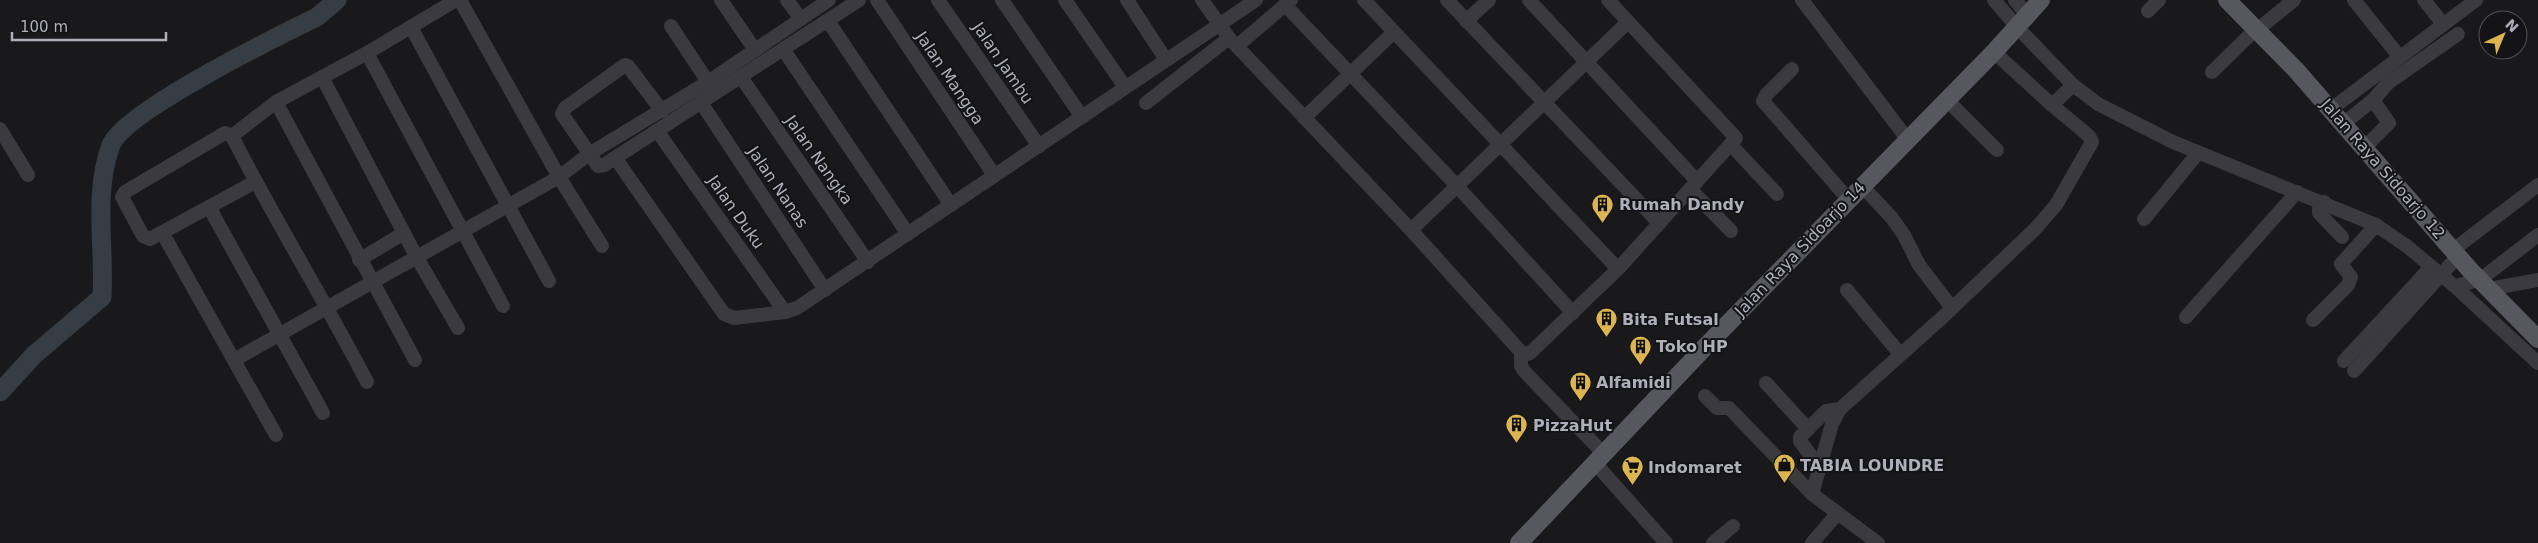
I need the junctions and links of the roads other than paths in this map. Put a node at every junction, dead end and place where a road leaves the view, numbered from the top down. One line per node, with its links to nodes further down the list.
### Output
1 (458, 0): 38 (street); 84 (street)
2 (721, 0): 44 (street)
3 (787, 0): 30 (street)
4 (829, 0): 30 (street)
5 (859, 0): 31 (street)
6 (877, 0): 83 (street, Jalan Mangga)
7 (938, 0): 76 (street, Jalan Jambu)
8 (1002, 0): 67 (street)
9 (1066, 0): 57 (street)
10 (1127, 0): 48 (street)
11 (1202, 0): 35 (street)
12 (1256, 0): 35 (street)
13 (1364, 0): 40 (street)
14 (1447, 0): 32 (street)
15 (1489, 0): 32 (street)
16 (1528, 0): 49 (street)
17 (1608, 0): 33 (street)
18 (1802, 0): 73 (street)
19 (1994, 0): 34 (street)
20 (2016, 0): 34 (street)
21 (2041, 0): 34 (main road, Jalan Raya Sidoarjo 14)
22 (2159, 0): 29 (street)
23 (2227, 0): 39 (main road, Jalan Raya Sidoarjo 12)
24 (2294, 0): 39 (street)
25 (2354, 0): 47 (street)
26 (2424, 0): 36 (street)
27 (2476, 0): 36 (street)
28 (1288, 2): 42 (street); 52 (street)
29 (2148, 11)
30 (801, 19): 44 (street)
31 (828, 20): 43 (street); 94 (street)
32 (1466, 21): 61 (street)
33 (1628, 22): 49 (street); 75 (street)
34 (2022, 22): 45 (main road, Jalan Raya Sidoarjo 14); 56 (street)
35 (1218, 24): 42 (street); 48 (street)
36 (2443, 24): 47 (street)
37 (671, 26): 55 (street)
38 (411, 27): 46 (street); 96 (street)
39 (2256, 30): 51 (street); 65 (main road, Jalan Raya Sidoarjo 12)
40 (1394, 32): 52 (street); 74 (street)
41 (2458, 34): 59 (street)
42 (1233, 42): 62 (street); 68 (street)
43 (783, 49): 54 (street); 105 (street)
44 (755, 50): 55 (street)
45 (1994, 52): 58 (main road, Jalan Raya Sidoarjo 14); 64 (street)
46 (367, 53): 53 (street); 102 (street)
47 (2399, 56): 65 (street)
48 (1166, 60): 57 (street)
49 (1586, 64): 61 (street); 86 (street)
50 (1792, 69): 92 (street)
51 (2212, 72)
52 (1349, 73): 68 (street); 88 (street)
53 (322, 77): 60 (street); 103 (street)
54 (741, 77): 63 (street); 111 (street, Jalan Nangka)
55 (708, 82): 66 (street)
56 (2073, 85): 64 (street); 79 (street)
57 (1125, 87): 67 (street)
58 (1947, 100): 73 (main road, Jalan Raya Sidoarjo 14); 78 (street)
59 (2373, 100): 69 (street); 77 (street)
60 (276, 102): 72 (street); 110 (street)
61 (1544, 102): 74 (street); 98 (street)
62 (1146, 103)
63 (702, 104): 71 (street); 118 (street, Jalan Nanas)
64 (2052, 105): 122 (street)
65 (2330, 110): 69 (main road, Jalan Raya Sidoarjo 12)
66 (662, 111): 80 (street); 80 (street)
67 (1082, 117): 76 (street)
68 (1304, 118): 100 (street)
69 (2343, 124): 77 (main road, Jalan Raya Sidoarjo 12)
70 (0, 129): 82 (street)
71 (658, 132): 81 (street); 123 (street, Jalan Duku)
72 (232, 136): 85 (street); 104 (street)
73 (1908, 140): 89 (main road, Jalan Raya Sidoarjo 14)
74 (1500, 143): 88 (street); 113 (street)
75 (1731, 145): 86 (street); 91 (street)
76 (1039, 146): 83 (street)
77 (2365, 147): 112 (main road, Jalan Raya Sidoarjo 12)
78 (1997, 150)
79 (2198, 153): 90 (street); 97 (street)
80 (589, 154): 81 (street); 84 (street)
81 (616, 159): 123 (street)
82 (28, 175)
83 (994, 175): 94 (street)
84 (559, 177): 96 (street); 108 (street)
85 (255, 182): 95 (street); 120 (street)
86 (1693, 185): 98 (street); 101 (street)
87 (2538, 185): 112 (street)
88 (1457, 186): 100 (street); 124 (street)
89 (1862, 186): 92 (main road, Jalan Raya Sidoarjo 14); 122 (street)
90 (2297, 192): 93 (street); 126 (street)
91 (1777, 194)
92 (1849, 200): 144 (main road, Jalan Raya Sidoarjo 14)
93 (2324, 202): 99 (street); 107 (street)
94 (951, 205): 105 (street)
95 (209, 207): 104 (street); 129 (street)
96 (509, 207): 102 (street); 115 (street)
97 (2144, 219)
98 (1659, 223): 113 (street)
99 (2376, 225): 112 (street); 127 (street)
100 (1411, 230): 131 (street)
101 (1731, 231)
102 (464, 232): 109 (street); 121 (street)
103 (404, 233): 109 (street); 110 (street)
104 (163, 234): 133 (street)
105 (908, 234): 111 (street)
106 (2538, 235): 117 (street)
107 (2342, 237)
108 (602, 246)
109 (416, 256): 116 (street); 128 (street)
110 (359, 260): 116 (street)
111 (868, 262): 118 (street)
112 (2447, 263): 117 (main road, Jalan Raya Sidoarjo 12); 117 (street); 136 (street)
113 (1618, 268): 124 (street)
114 (2538, 280): 117 (street)
115 (549, 281)
116 (371, 282): 120 (street); 134 (street)
117 (2474, 284): 125 (main road, Jalan Raya Sidoarjo 12); 125 (street)
118 (825, 290): 123 (street)
119 (1847, 290): 132 (street)
120 (327, 306): 129 (street); 137 (street)
121 (503, 306)
122 (1952, 308): 132 (street)
123 (785, 312)
124 (1573, 313): 131 (street)
125 (2500, 316): 130 (main road, Jalan Raya Sidoarjo 12); 135 (street)
126 (2186, 317)
127 (2313, 320)
128 (458, 328)
129 (279, 333): 133 (street); 141 (street)
130 (2538, 338)
131 (1521, 352): 144 (street)
132 (1900, 354): 140 (street)
133 (234, 360): 143 (street)
134 (415, 360)
135 (2538, 363)
136 (2349, 366)
137 (367, 382)
138 (1766, 383): 142 (street)
139 (1705, 396): 146 (street)
140 (1840, 409): 142 (street); 145 (street)
141 (323, 413)
142 (1808, 429): 145 (street)
143 (276, 435)
144 (1599, 459): 149 (main road, Jalan Raya Sidoarjo 14); 150 (street)
145 (1820, 468): 146 (street)
146 (1812, 494): 147 (street)
147 (1837, 514): 152 (street); 153 (street)
148 (1733, 526): 151 (street)
149 (1519, 543)
150 (1666, 543)
151 (1713, 543)
152 (1812, 543)
153 (1878, 543)

